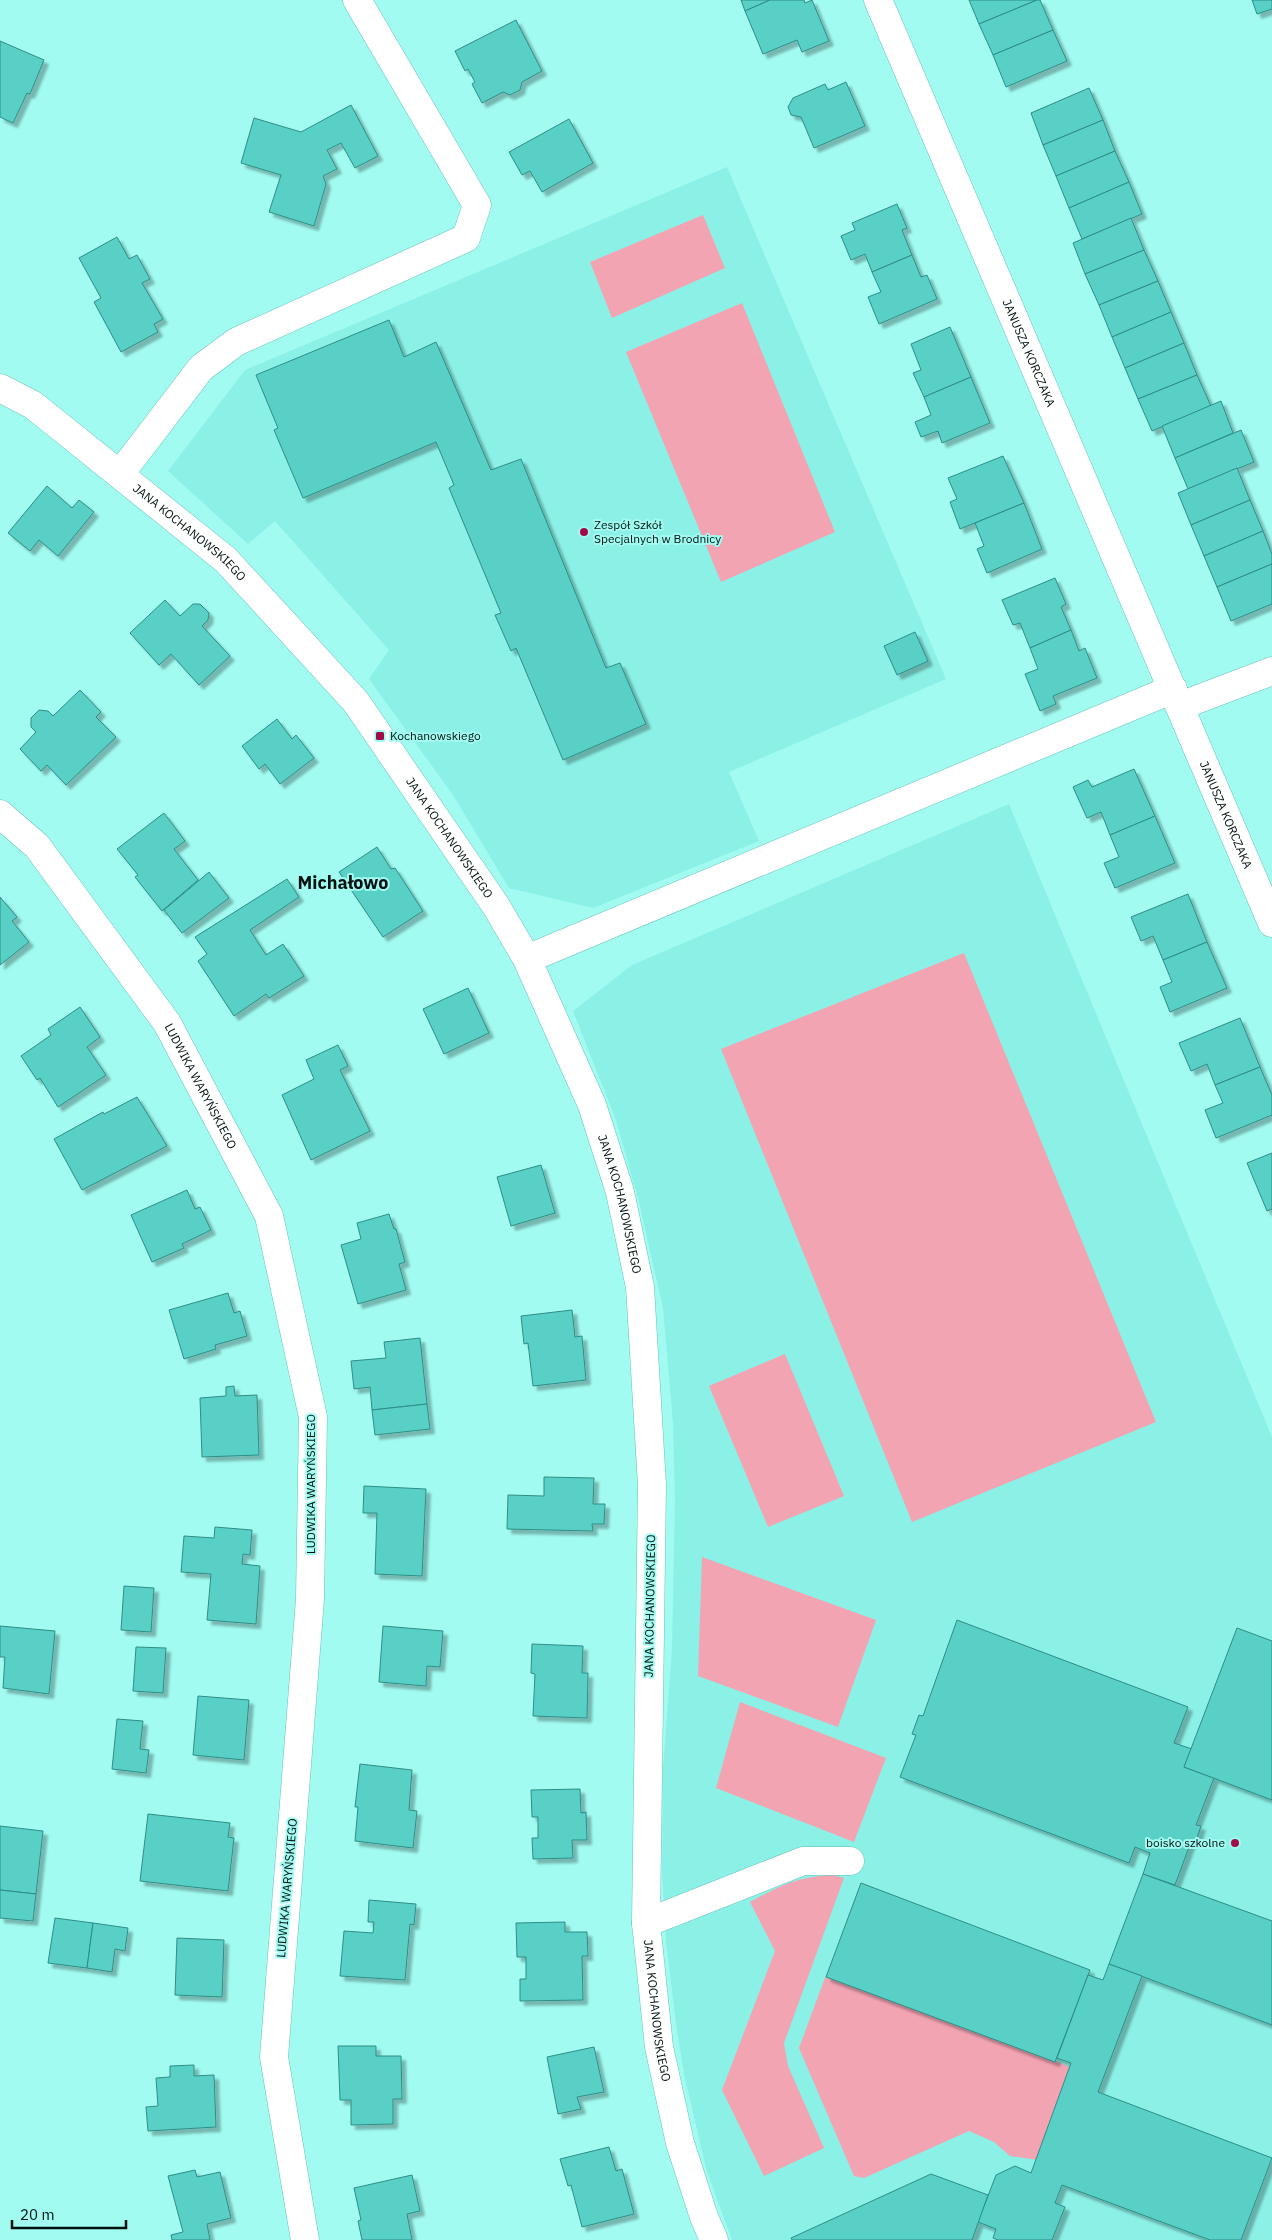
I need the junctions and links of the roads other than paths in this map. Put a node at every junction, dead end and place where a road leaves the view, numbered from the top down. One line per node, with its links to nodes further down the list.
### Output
1 (357, 0): 4 (street)
2 (878, 0): 6 (street, JANUSZA KORCZAKA)
3 (0, 388): 4 (street, JANA KOCHANOWSKIEGO)
4 (120, 474): 9 (street, JANA KOCHANOWSKIEGO)
5 (1272, 671): 6 (street)
6 (1177, 698): 8 (street, JANUSZA KORCZAKA); 9 (street)
7 (0, 814): 12 (street, LUDWIKA WARYŃSKIEGO)
8 (1272, 924)
9 (527, 959): 11 (street, JANA KOCHANOWSKIEGO)
10 (850, 1861): 11 (street)
11 (646, 1923): 13 (street, JANA KOCHANOWSKIEGO)
12 (305, 2240)
13 (714, 2240)

